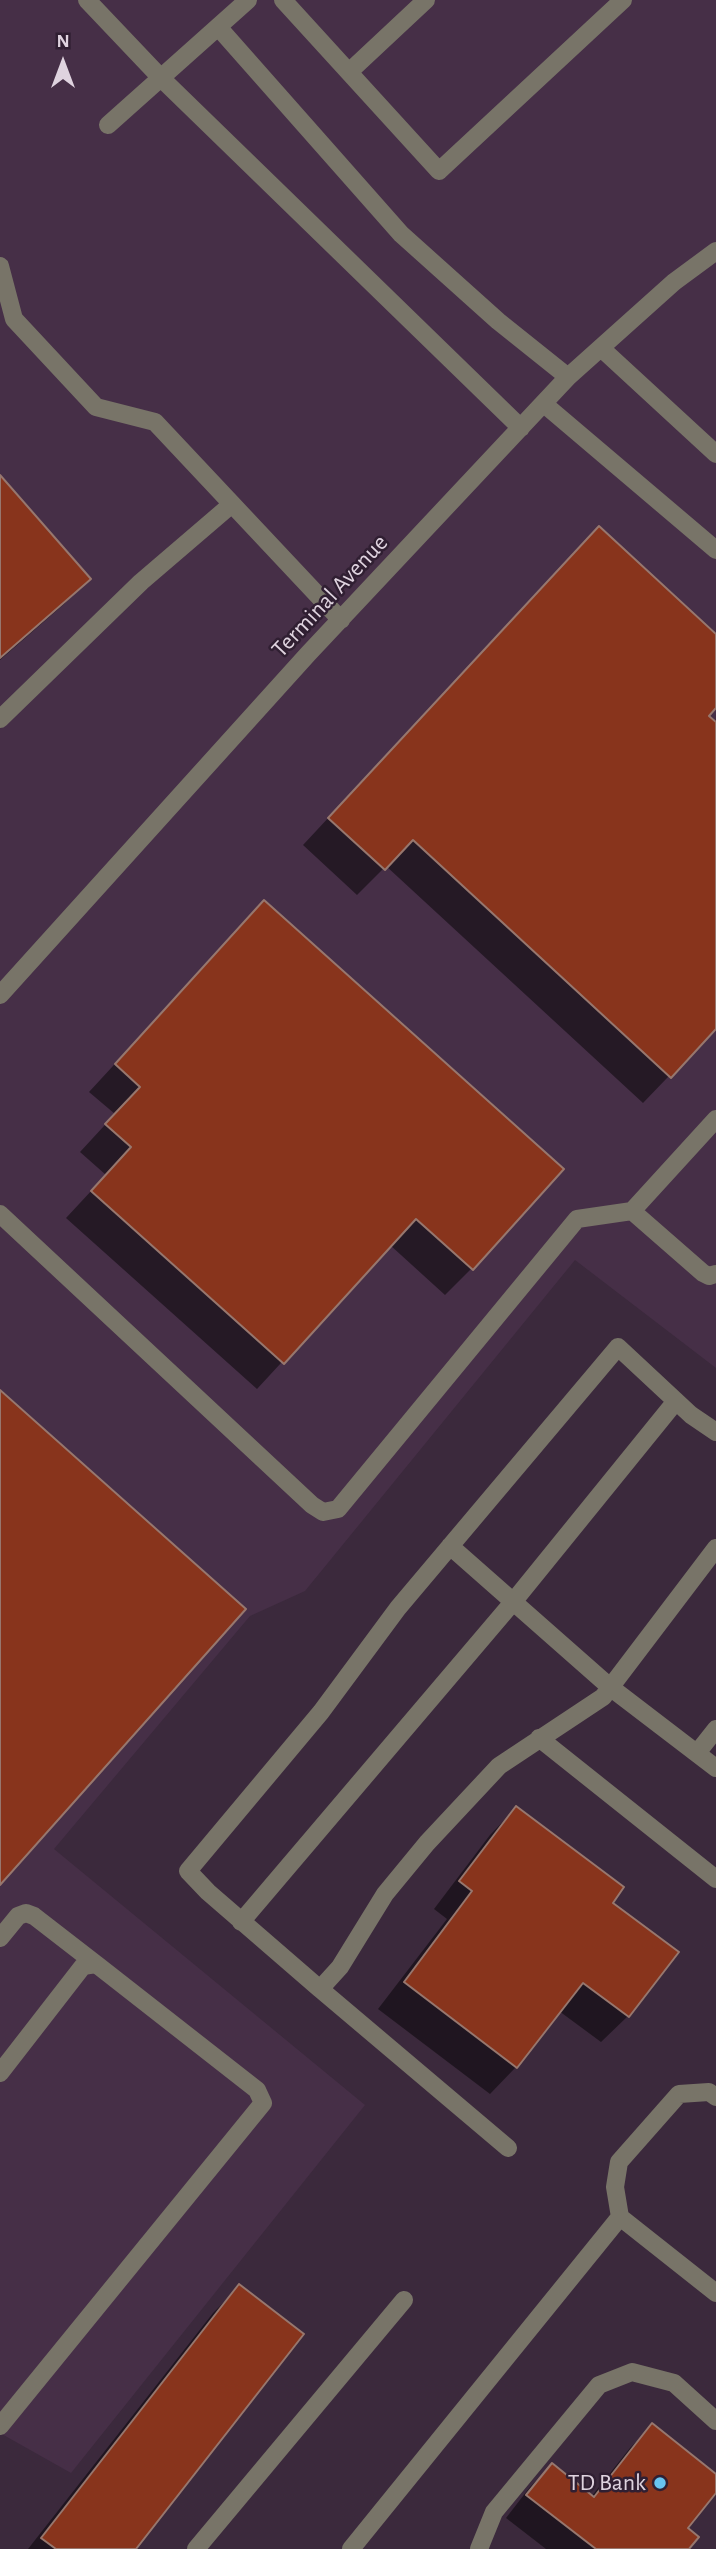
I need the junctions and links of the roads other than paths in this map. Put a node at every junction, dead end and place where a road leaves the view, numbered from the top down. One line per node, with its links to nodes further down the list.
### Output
1 (88, 0): 8 (street)
2 (248, 0): 6 (street)
3 (283, 0): 7 (street)
4 (426, 0): 7 (street)
5 (623, 0): 7 (street)
6 (219, 28): 8 (street); 13 (street)
7 (349, 72)
8 (162, 79): 9 (street); 15 (street)
9 (108, 125)
10 (716, 251): 12 (street, Terminal Avenue)
11 (0, 266): 17 (street)
12 (601, 348): 13 (street, Terminal Avenue); 16 (street)
13 (568, 377): 14 (street, Terminal Avenue)
14 (544, 404): 15 (street, Terminal Avenue); 18 (street)
15 (521, 428): 19 (street, Terminal Avenue)
16 (716, 454)
17 (232, 504): 19 (street); 20 (street)
18 (716, 550)
19 (341, 620): 21 (street, Terminal Avenue)
20 (0, 719)
21 (0, 995)
22 (716, 1119): 23 (street)
23 (632, 1211): 24 (street); 25 (street)
24 (0, 1214)
25 (716, 1274)
26 (676, 1401): 27 (street); 28 (street); 30 (street)
27 (716, 1432)
28 (450, 1546): 30 (street); 37 (street)
29 (716, 1548): 31 (street)
30 (513, 1602): 31 (street); 37 (street)
31 (610, 1687): 33 (street); 34 (street)
32 (716, 1729): 34 (street)
33 (539, 1738): 36 (street); 40 (street)
34 (696, 1753): 35 (street)
35 (716, 1768)
36 (716, 1880)
37 (241, 1922): 40 (street)
38 (0, 1938): 39 (street)
39 (96, 1964): 41 (street); 48 (street)
40 (320, 1989): 43 (street)
41 (0, 2073)
42 (716, 2097): 44 (street)
43 (508, 2148)
44 (620, 2217): 45 (street); 50 (street)
45 (716, 2293)
46 (404, 2300): 49 (street)
47 (716, 2421): 51 (street)
48 (0, 2426)
49 (196, 2549)
50 (351, 2549)
51 (479, 2549)

